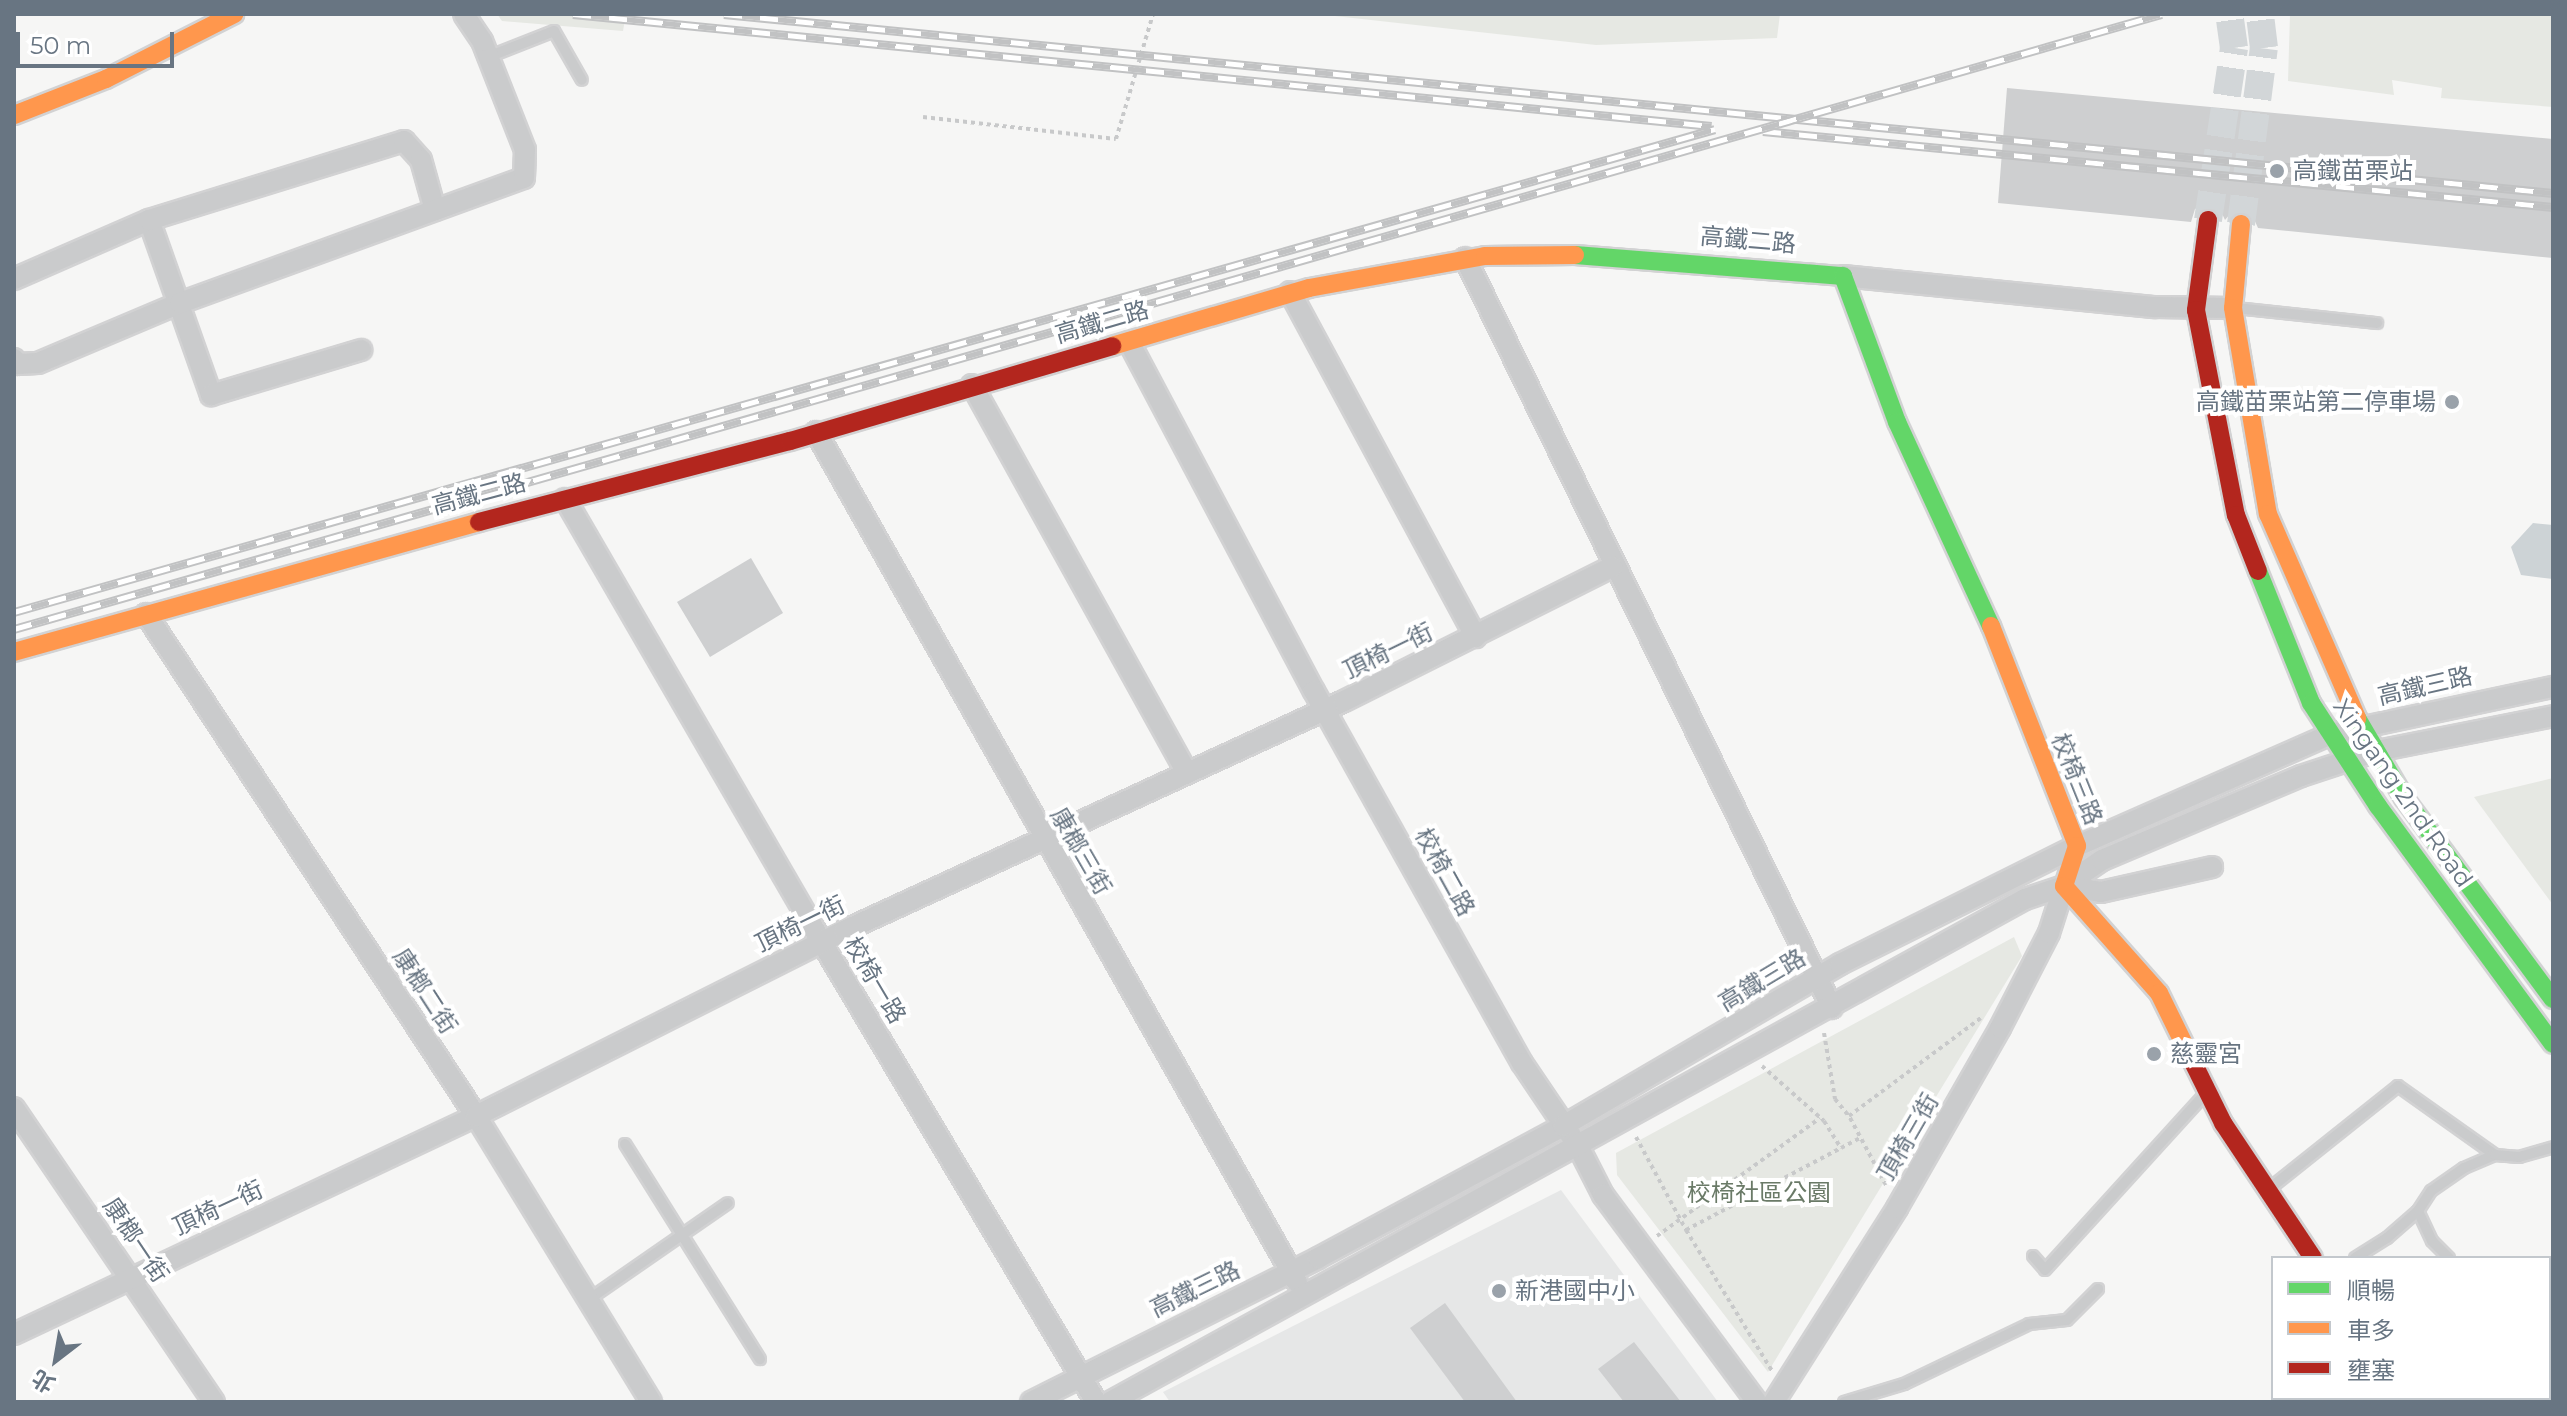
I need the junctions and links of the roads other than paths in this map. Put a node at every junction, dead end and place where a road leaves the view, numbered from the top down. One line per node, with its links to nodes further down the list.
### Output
1 (234, 14): 3 (street)
2 (464, 14): 4 (street)
3 (203, 20): 6 (street)
4 (488, 57): 5 (lane); 7 (street)
5 (582, 80)
6 (14, 115)
7 (435, 210): 8 (street); 15 (street)
8 (149, 220): 13 (street); 15 (street)
9 (2208, 220): 17 (street, Xingang 2nd Road)
10 (2241, 224): 16 (street, Xingang 2nd Road)
11 (1465, 258): 12 (street, 高鐵二路); 14 (street, 高鐵二路); 25 (street)
12 (1843, 276): 17 (street, 高鐵二路); 38 (street, 校椅三路)
13 (14, 279)
14 (1290, 292): 19 (street, 高鐵二路); 27 (street)
15 (180, 303): 20 (street); 21 (street)
16 (2233, 308): 17 (street, 高鐵二路); 18 (lane); 32 (street, Xingang 2nd Road)
17 (2196, 310): 33 (street, Xingang 2nd Road)
18 (2377, 323)
19 (1129, 342): 22 (street, 高鐵二路); 30 (street, 校椅二路)
20 (361, 350)
21 (14, 359)
22 (972, 385): 23 (street, 高鐵二路); 36 (street)
23 (816, 432): 24 (street, 高鐵二路); 37 (street, 康榔三街)
24 (565, 499): 26 (street, 高鐵二路); 41 (street, 校椅一路)
25 (1612, 567): 27 (street, 頂椅一街); 42 (street)
26 (146, 614): 28 (street, 高鐵二路); 48 (street, 康榔二街)
27 (1476, 637): 30 (street, 頂椅一街)
28 (14, 652)
29 (2553, 687): 32 (street, 高鐵三路)
30 (1323, 709): 36 (street, 頂椅一街); 49 (street, 校椅二路)
31 (2553, 716): 34 (street)
32 (2365, 727): 33 (street, 高鐵三路); 34 (street, Xingang 2nd Road)
33 (2331, 734): 35 (street, Xingang 2nd Road); 38 (street, 高鐵三路)
34 (2377, 751): 35 (street); 43 (street, Xingang 2nd Road)
35 (2347, 761): 40 (street); 45 (street, Xingang 2nd Road)
36 (1185, 770): 37 (street, 頂椅一街)
37 (1043, 839): 41 (street, 頂椅一街); 62 (street, 康榔三街)
38 (2077, 846): 40 (street, 校椅三路); 42 (street, 高鐵三路)
39 (2212, 867): 40 (street)
40 (2064, 886): 44 (street); 46 (street); 76 (street, 頂椅三街)
41 (821, 942): 48 (street, 頂椅一街); 69 (street, 校椅一路)
42 (1818, 977): 44 (street); 49 (street, 高鐵三路)
43 (2553, 999)
44 (1832, 1008): 51 (street)
45 (2553, 1044)
46 (2208, 1092): 54 (street); 58 (lane)
47 (14, 1108): 63 (street, 康榔一街)
48 (476, 1116): 63 (street, 頂椅一街); 66 (street, 康榔二街)
49 (1563, 1126): 51 (street, 校椅二路); 62 (street, 高鐵三路)
50 (625, 1144): 57 (lane)
51 (1578, 1146): 65 (street); 75 (street, 校椅二路)
52 (2553, 1147): 53 (lane)
53 (2495, 1155): 54 (lane); 56 (lane)
54 (2267, 1190): 59 (street)
55 (728, 1203): 57 (lane)
56 (2418, 1211): 60 (lane); 61 (lane)
57 (684, 1236): 66 (lane); 68 (lane)
58 (2033, 1256)
59 (2312, 1256)
60 (2358, 1256)
61 (2447, 1256)
62 (1291, 1270): 65 (street, 康榔三街); 69 (street, 高鐵三路)
63 (131, 1278): 67 (street, 頂椅一街); 70 (street, 康榔一街)
64 (2098, 1289): 77 (lane)
65 (1304, 1293): 74 (street)
66 (588, 1300): 71 (street, 康榔二街)
67 (14, 1334)
68 (760, 1359)
69 (1080, 1374): 72 (street, 高鐵三路); 73 (street, 校椅一路)
70 (214, 1402)
71 (651, 1402)
72 (1031, 1402)
73 (1096, 1402)
74 (1110, 1402)
75 (1757, 1402)
76 (1774, 1402)
77 (1844, 1402)

